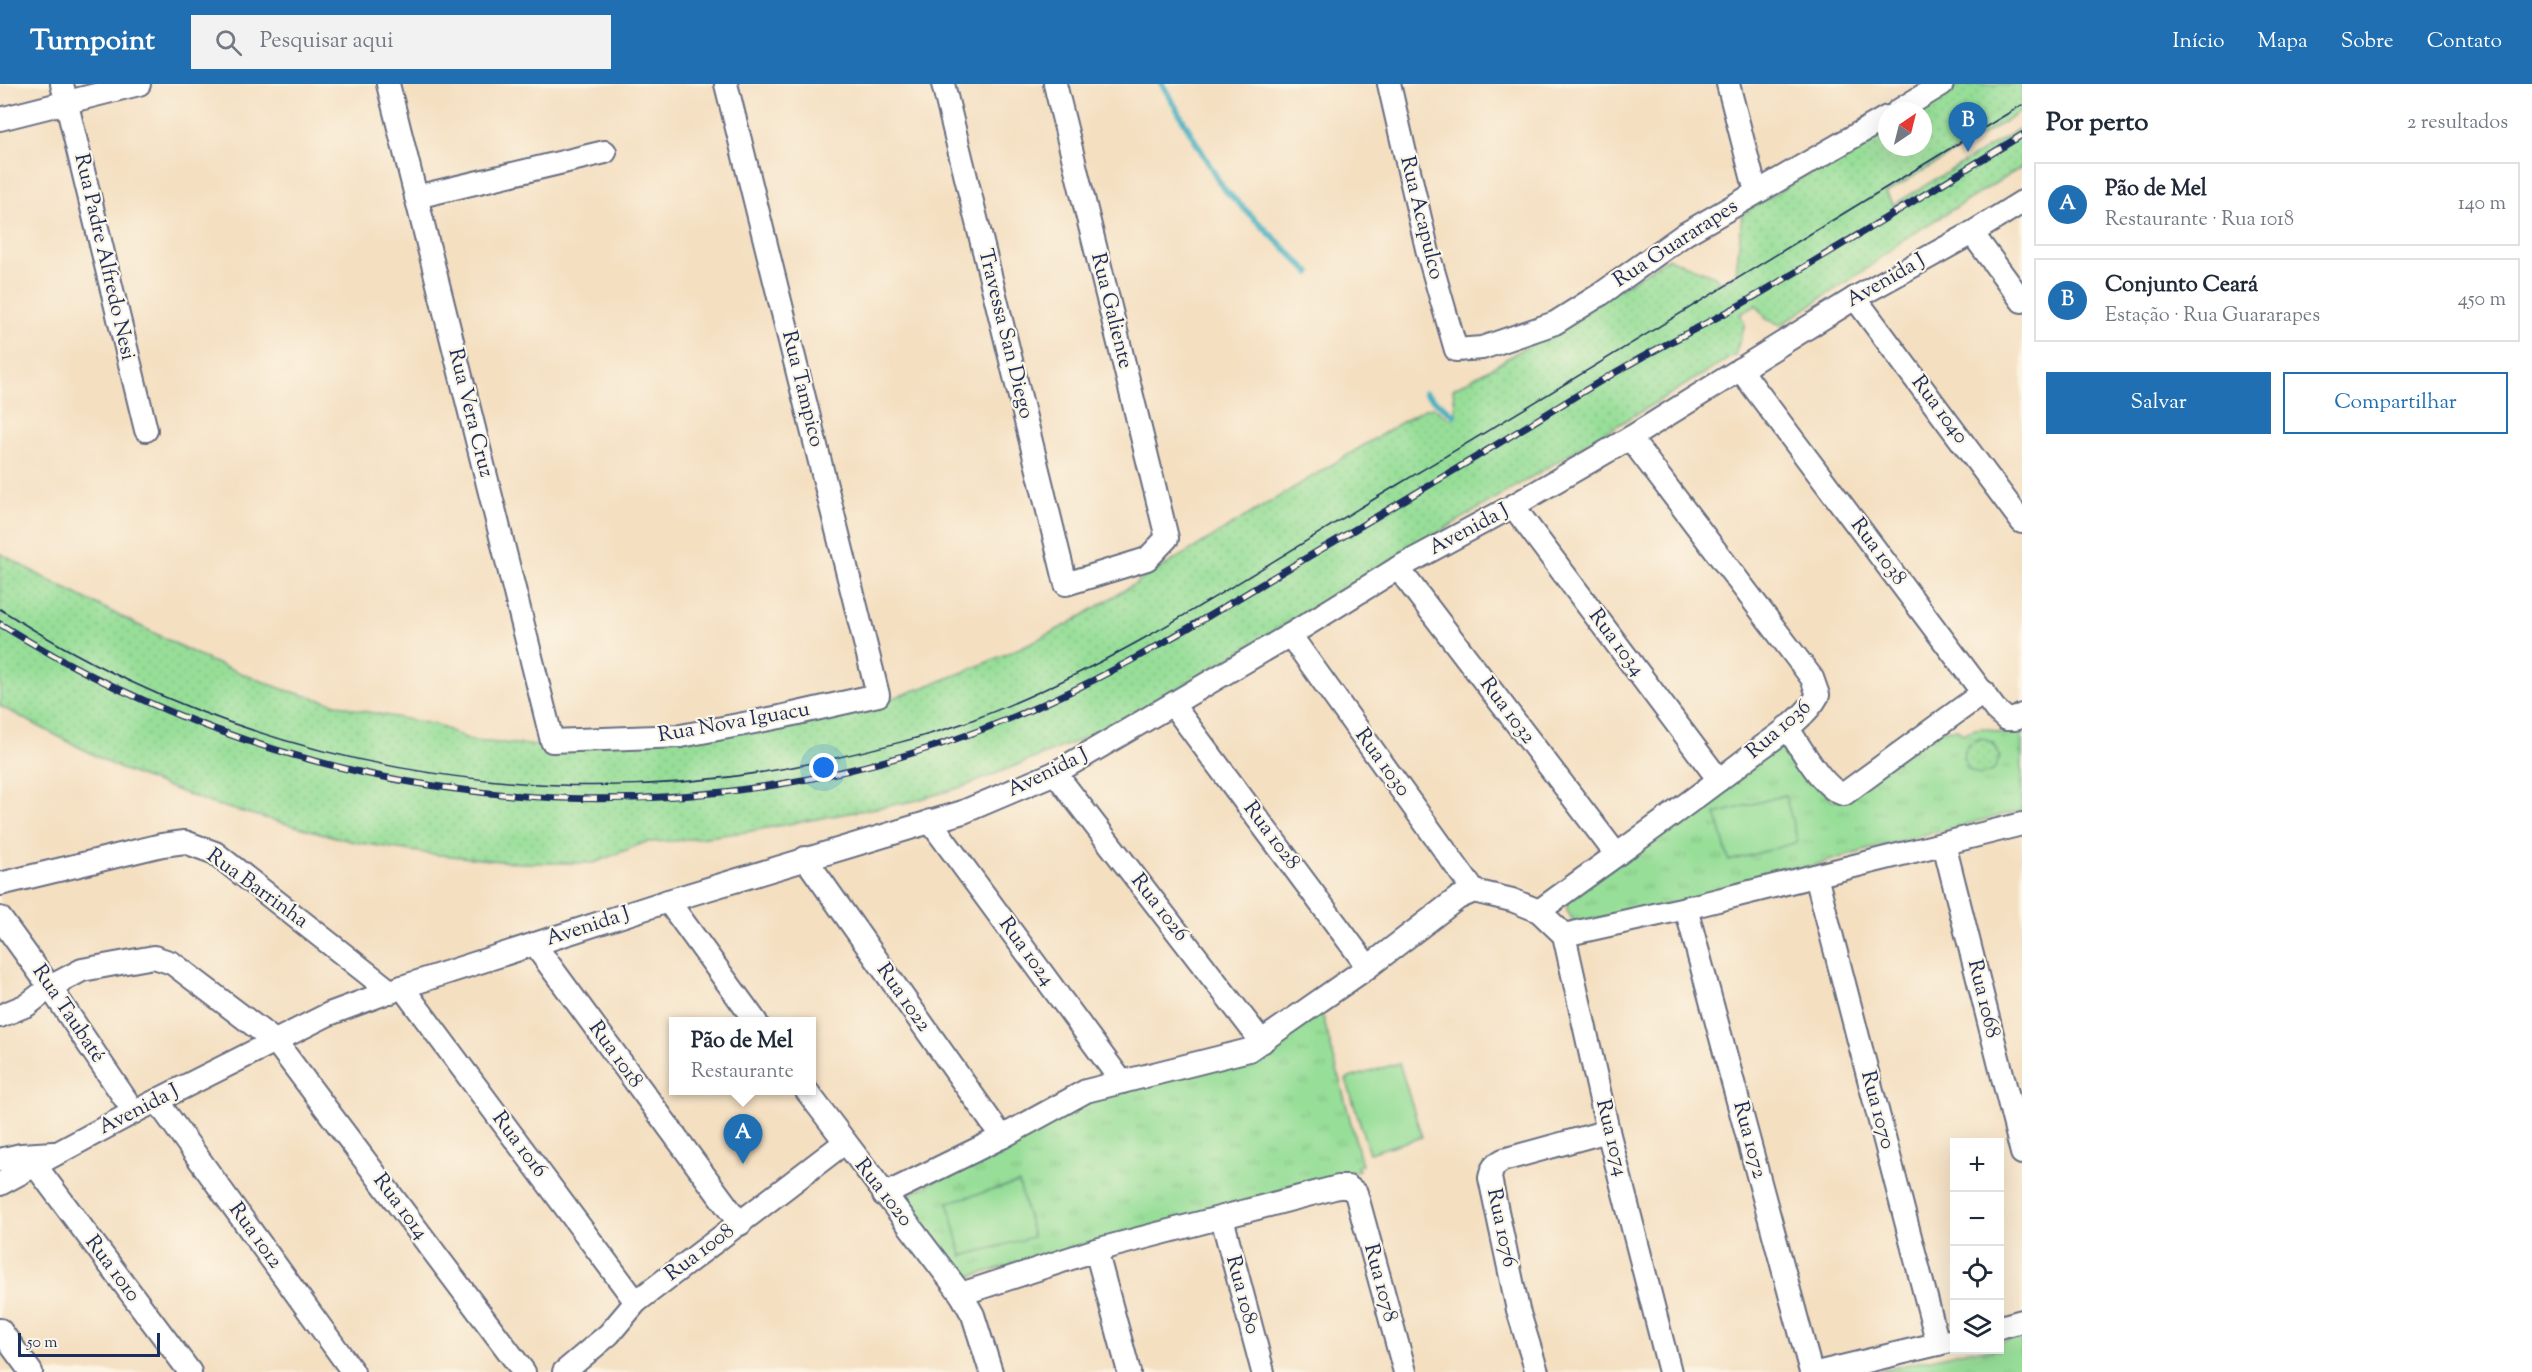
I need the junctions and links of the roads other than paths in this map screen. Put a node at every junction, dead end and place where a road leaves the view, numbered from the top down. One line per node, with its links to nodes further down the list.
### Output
1 (138, 84): 9 (street)
2 (388, 84): 15 (street, Rua Vera Cruz)
3 (726, 84): 30 (street, Rua Tampico)
4 (943, 84): 26 (street, Travessa San Diego)
5 (1055, 84): 26 (street, Rua Galiente)
6 (1389, 84): 20 (street, Rua Acapulco)
7 (1728, 84): 14 (street)
8 (1942, 84): 10 (street)
9 (64, 93): 11 (street); 22 (street, Rua Padre Alfredo Nesi)
10 (1913, 102)
11 (0, 119)
12 (1878, 122): 14 (street, Rua Guararapes)
13 (605, 152): 15 (street)
14 (1756, 192): 20 (street, Rua Guararapes)
15 (416, 197): 34 (street, Rua Vera Cruz)
16 (2022, 202): 17 (street, Avenida J)
17 (1972, 233): 18 (street, Avenida J); 19 (street)
18 (1855, 298): 21 (street, Avenida J); 25 (street, Rua 1040)
19 (2022, 301)
20 (1456, 350)
21 (1740, 369): 23 (street, Avenida J); 29 (street, Rua 1038)
22 (146, 430)
23 (1630, 438): 24 (street, Avenida J); 33 (street, Rua 1036)
24 (1513, 506): 27 (street, Avenida J); 36 (street, Rua 1034)
25 (2022, 522)
26 (1167, 538)
27 (1398, 568): 28 (street, Avenida J); 40 (street, Rua 1032)
28 (1290, 635): 31 (street, Avenida J); 44 (street, Rua 1030)
29 (1983, 692): 32 (street, Rua 1038); 33 (street)
30 (878, 695): 34 (street, Rua Nova Iguacu)
31 (1173, 705): 35 (street, Avenida J); 51 (street, Rua 1028)
32 (2022, 715)
33 (1787, 727): 36 (street, Rua 1036)
34 (552, 741)
35 (1055, 773): 37 (street, Avenida J); 57 (street, Rua 1026)
36 (1719, 780): 40 (street, Rua 1036)
37 (930, 822): 41 (street, Avenida J); 58 (street, Rua 1024)
38 (2022, 824): 39 (street)
39 (1944, 844): 42 (street); 66 (street, Rua 1068)
40 (1616, 854): 47 (street, Rua 1036)
41 (805, 858): 45 (street, Avenida J); 63 (street, Rua 1022)
42 (1816, 876): 46 (street); 79 (street, Rua 1070)
43 (0, 884): 53 (street, Rua Barrinha)
44 (1474, 891): 47 (street); 51 (street)
45 (668, 901): 50 (street, Avenida J); 55 (street)
46 (1686, 909): 49 (street); 91 (street, Rua 1072)
47 (1539, 911): 49 (street)
48 (0, 918): 52 (street, Rua Taubaté)
49 (1564, 935): 62 (street, Rua 1074)
50 (534, 944): 53 (street, Avenida J); 72 (street, Rua 1018)
51 (1368, 967): 57 (street)
52 (51, 987): 54 (street, Rua 1014); 56 (street, Rua 1014); 61 (street, Rua Taubaté)
53 (397, 989): 56 (street, Avenida J); 75 (street, Rua 1016)
54 (0, 1016)
55 (752, 1017)
56 (276, 1042): 60 (street, Avenida J); 83 (street, Rua 1014)
57 (1262, 1042): 58 (street)
58 (1122, 1083): 63 (street)
59 (810, 1095): 64 (street, Rua 1020)
60 (157, 1101): 61 (street, Avenida J); 82 (street, Rua 1012)
61 (134, 1112): 65 (street, Avenida J)
62 (1608, 1131): 89 (street, Rua 1076); 90 (street, Rua 1074)
63 (1002, 1137): 70 (street)
64 (844, 1143): 70 (street, Rua 1020); 72 (street, Rua 1008)
65 (57, 1154): 67 (street); 68 (street, Avenida J)
66 (2022, 1154)
67 (0, 1160)
68 (35, 1165): 69 (street, Avenida J); 81 (street, Rua 1010)
69 (0, 1184)
70 (884, 1195): 74 (street, Rua 1020)
71 (1222, 1218): 73 (street); 87 (street, Rua 1080); 88 (street, Rua 1078)
72 (740, 1224): 75 (street, Rua 1008)
73 (1096, 1250): 74 (street); 86 (street)
74 (961, 1294): 85 (street, Rua 1020)
75 (636, 1302): 84 (street, Rua 1008)
76 (2022, 1321): 77 (street)
77 (2004, 1326)
78 (0, 1330): 80 (street)
79 (1946, 1342): 92 (street)
80 (31, 1372)
81 (190, 1372)
82 (353, 1372)
83 (524, 1372)
84 (564, 1372)
85 (991, 1372)
86 (1129, 1372)
87 (1263, 1372)
88 (1405, 1372)
89 (1537, 1372)
90 (1671, 1372)
91 (1811, 1372)
92 (1821, 1372)

